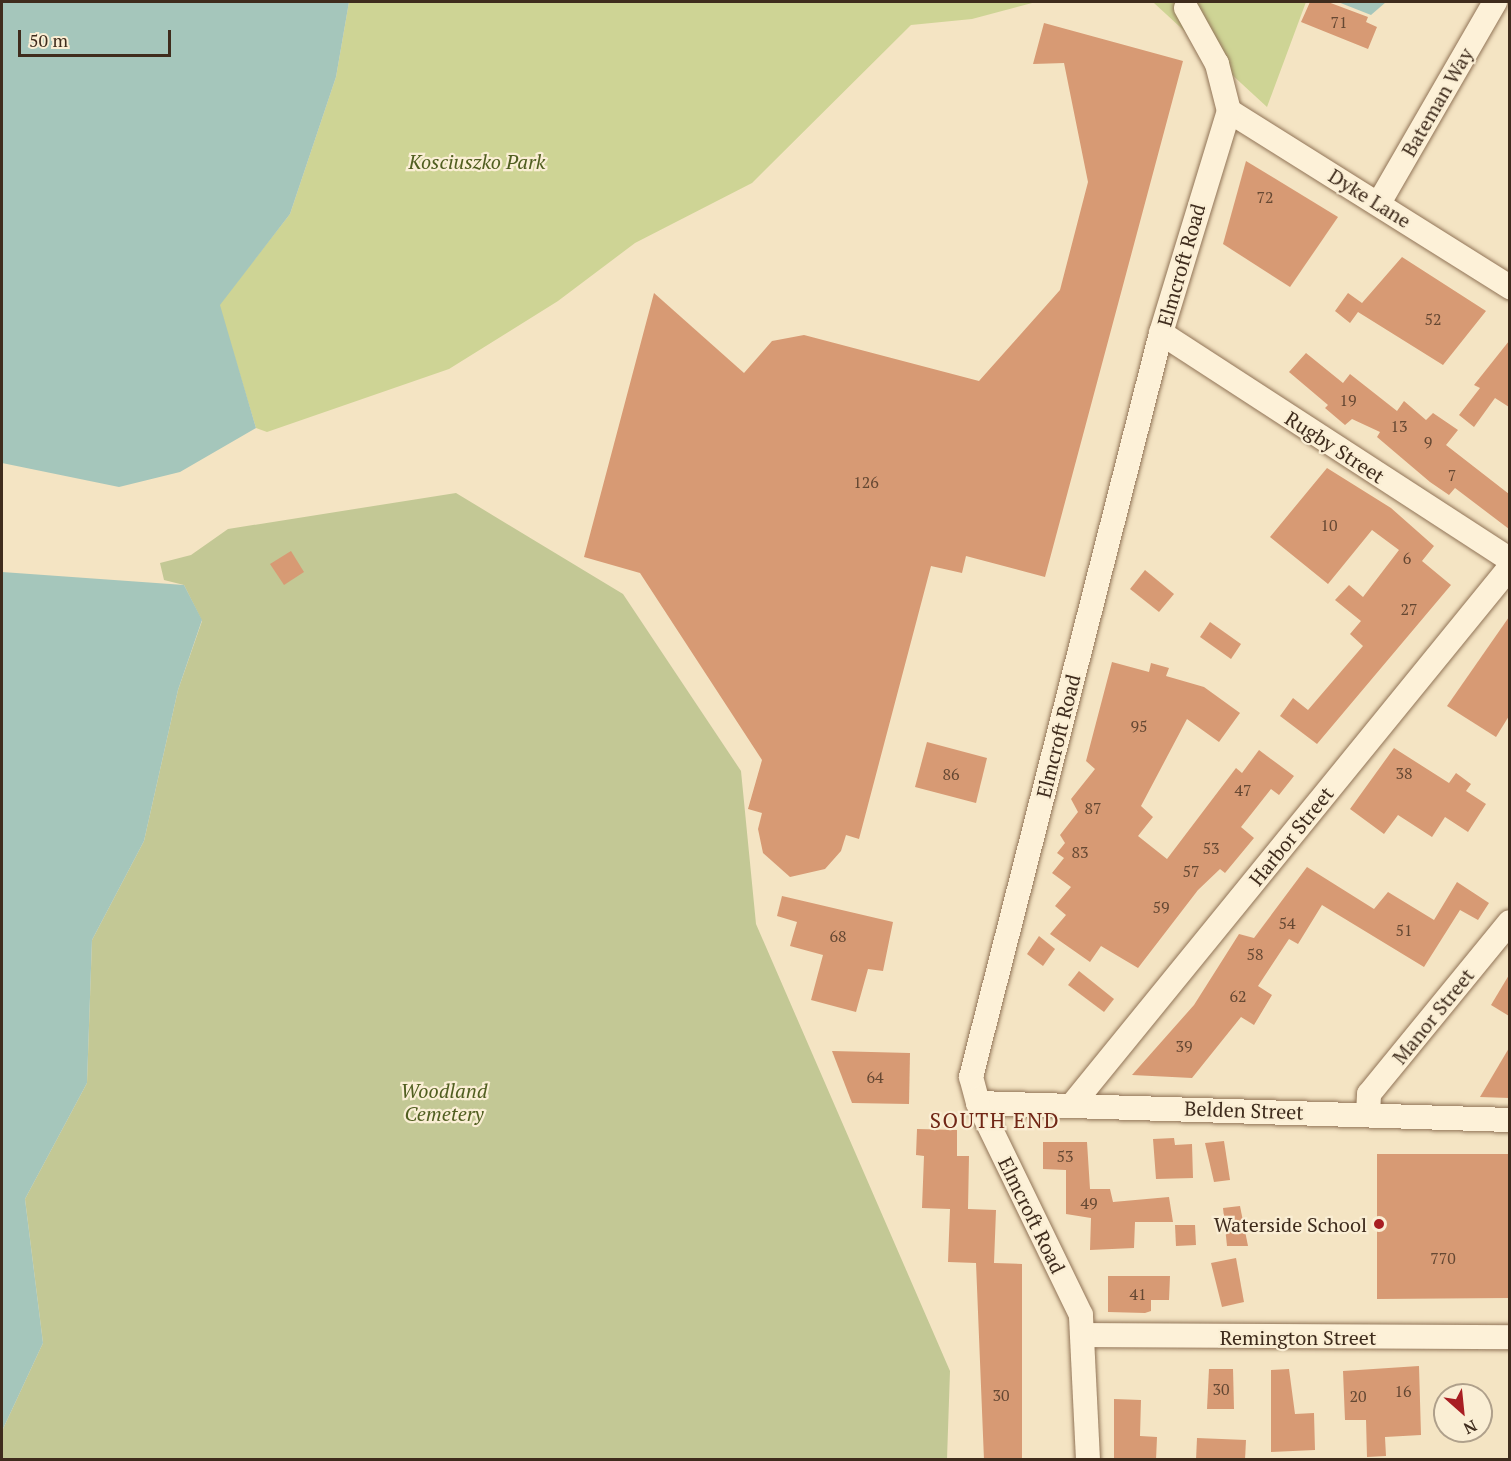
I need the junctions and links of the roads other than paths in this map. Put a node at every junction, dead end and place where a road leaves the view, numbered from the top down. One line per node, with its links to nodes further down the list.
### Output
1 (1495, 2): 4 (street, Bateman Way)
2 (1185, 8): 3 (street)
3 (1229, 111): 4 (street, Dyke Lane); 6 (street, Elmcroft Road)
4 (1379, 203): 5 (street, Dyke Lane)
5 (1509, 287)
6 (1161, 333): 7 (street, Rugby Street); 10 (street, Elmcroft Road)
7 (1509, 560)
8 (1509, 567): 11 (street, Harbor Street)
9 (1509, 922): 12 (street, Manor Street)
10 (978, 1103): 11 (street, Belden Street); 14 (street, Elmcroft Road)
11 (1072, 1105): 12 (street, Belden Street)
12 (1368, 1114): 13 (street, Belden Street)
13 (1509, 1120)
14 (1086, 1335): 15 (street, Remington Street); 16 (street, Elmcroft Road)
15 (1509, 1337)
16 (1088, 1460)

